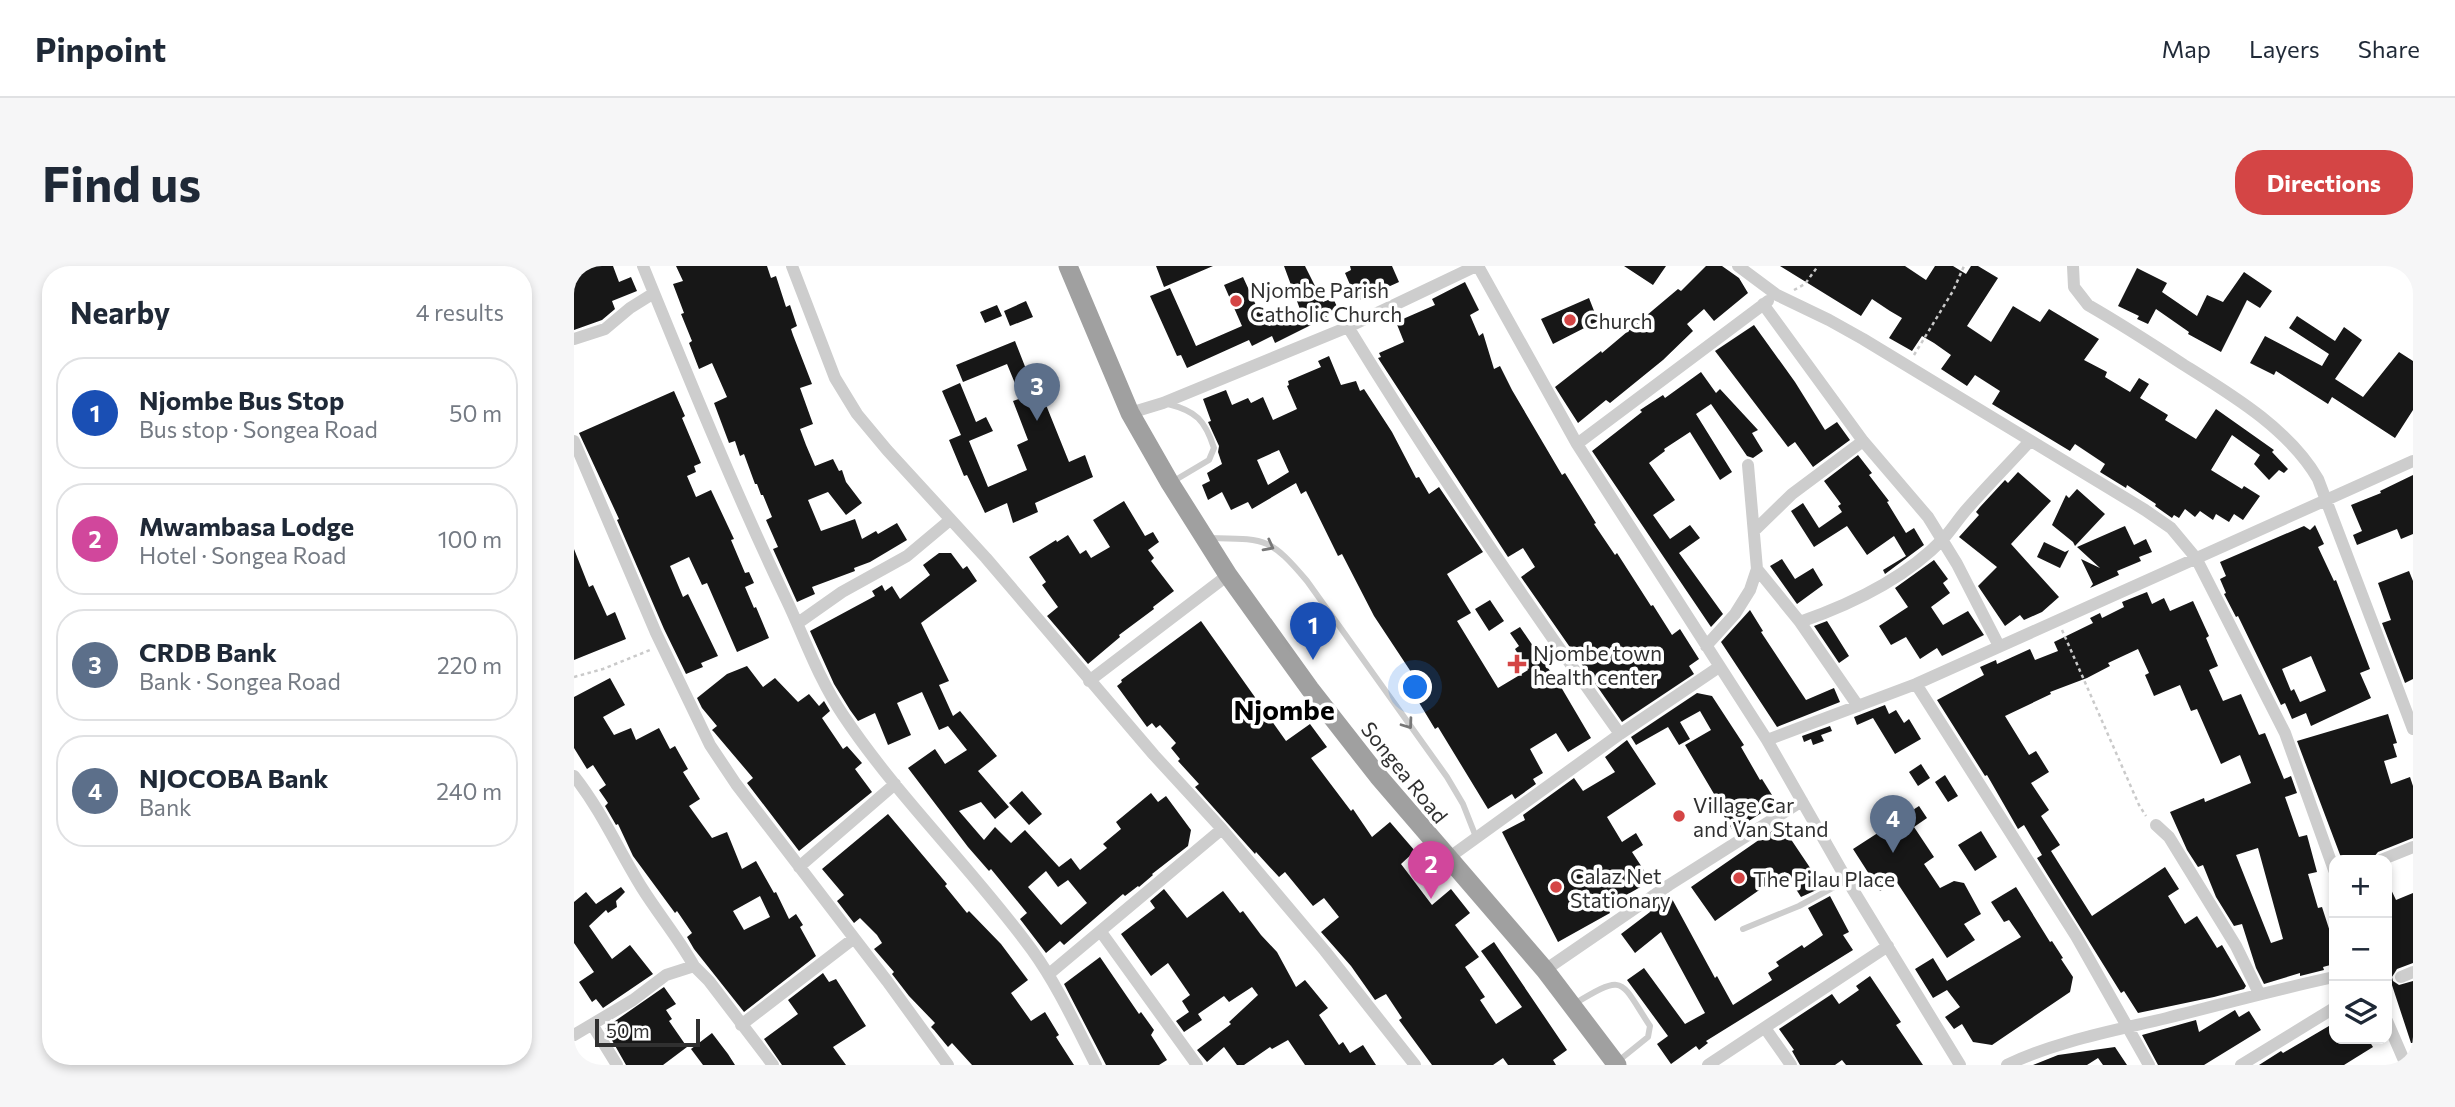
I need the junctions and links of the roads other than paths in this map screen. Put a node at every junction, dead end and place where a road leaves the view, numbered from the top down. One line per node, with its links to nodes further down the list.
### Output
1 (643, 266): 7 (street)
2 (792, 266): 22 (street)
3 (1068, 266): 13 (highway, Songea Road)
4 (1477, 266): 10 (street); 17 (street)
5 (1738, 266): 8 (street)
6 (2073, 266): 21 (street)
7 (654, 293): 11 (street); 30 (street)
8 (1777, 295): 9 (street); 16 (street)
9 (1763, 304): 15 (street); 17 (street)
10 (1348, 327): 12 (street); 38 (street)
11 (574, 339)
12 (1163, 403): 13 (street); 20 (lane)
13 (1130, 413): 20 (highway, Songea Road)
14 (574, 441): 50 (street)
15 (1863, 441): 23 (street); 25 (street)
16 (2030, 441): 25 (street); 26 (street)
17 (1577, 444): 31 (street)
18 (2413, 461): 21 (street)
19 (1748, 465): 23 (street)
20 (1170, 483): 24 (highway, Songea Road)
21 (2325, 500): 26 (street); 37 (street)
22 (950, 520): 30 (street); 34 (street)
23 (1755, 530): 27 (street)
24 (1203, 538): 28 (highway, Songea Road); 45 (lane, one-way to 45)
25 (1943, 539): 29 (street); 32 (street)
26 (2196, 558): 32 (street); 47 (street)
27 (1757, 569): 29 (street); 31 (street)
28 (1228, 575): 34 (street); 49 (highway, Songea Road)
29 (1800, 622): 36 (street)
30 (797, 623): 41 (street)
31 (1706, 646): 33 (street)
32 (1999, 646): 35 (street)
33 (1719, 667): 38 (street); 39 (street)
34 (1089, 681): 44 (street)
35 (1916, 684): 36 (street); 65 (street)
36 (1858, 706): 39 (street)
37 (2413, 729)
38 (1620, 734): 45 (street)
39 (1767, 740): 42 (street)
40 (574, 776): 56 (street)
41 (895, 784): 50 (street); 58 (street)
42 (1802, 801): 51 (street); 57 (street)
43 (2156, 825): 60 (street)
44 (1222, 829): 53 (street); 75 (street)
45 (1477, 839): 49 (street)
46 (2413, 847): 48 (street)
47 (2329, 856)
48 (2392, 856)
49 (1447, 859): 57 (highway, Songea Road)
50 (800, 867): 54 (street)
51 (1847, 880): 52 (lane); 55 (street)
52 (1744, 929)
53 (1101, 932): 58 (street); 74 (street)
54 (853, 939): 63 (street); 72 (street)
55 (1888, 946): 66 (street); 78 (street)
56 (694, 966): 63 (street); 64 (street)
57 (1545, 970): 61 (highway, Songea Road)
58 (1049, 975): 73 (street)
59 (2329, 978): 60 (street)
60 (2259, 993): 65 (street)
61 (1572, 1005): 69 (highway, Songea Road); 69 (lane)
62 (2329, 1010): 81 (street)
63 (741, 1025): 71 (street)
64 (593, 1026): 68 (street); 70 (street)
65 (2127, 1027): 79 (street); 80 (street)
66 (1765, 1028): 76 (street); 77 (street)
67 (2392, 1033): 82 (street)
68 (574, 1035)
69 (1617, 1064)
70 (617, 1065)
71 (773, 1065)
72 (948, 1065)
73 (1096, 1065)
74 (1196, 1065)
75 (1415, 1065)
76 (1708, 1065)
77 (1791, 1065)
78 (1961, 1065)
79 (2007, 1065)
80 (2149, 1065)
81 (2241, 1065)
82 (2406, 1065)

